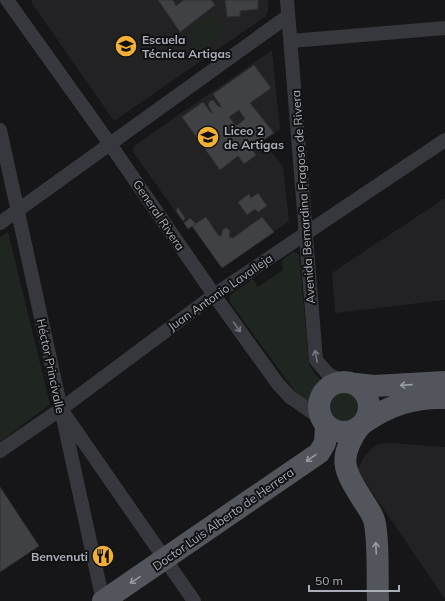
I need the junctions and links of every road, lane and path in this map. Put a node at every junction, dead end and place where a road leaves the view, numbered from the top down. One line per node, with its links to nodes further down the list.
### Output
1 (7, 0): 8 (street, General Rivera)
2 (287, 0): 3 (street, Avenida Bernardina Fragoso de Rivera)
3 (288, 16): 5 (street, Avenida Bernardina Fragoso de Rivera); 8 (street)
4 (445, 28): 5 (street)
5 (291, 41): 11 (street, Avenida Bernardina Fragoso de Rivera)
6 (0, 130): 9 (street, Héctor Princivalle)
7 (445, 140): 11 (street, Juan Antonio Lavalleja)
8 (110, 144): 9 (street); 12 (street, General Rivera)
9 (18, 211): 10 (street); 16 (street, Héctor Princivalle)
10 (0, 224)
11 (304, 233): 12 (street, Juan Antonio Lavalleja); 14 (street, Avenida Bernardina Fragoso de Rivera, one-way to 11)
12 (214, 295): 16 (street, Juan Antonio Lavalleja); 17 (street, General Rivera, one-way to 17)
13 (445, 382): 14 (main road, one-way to 14)
14 (349, 383): 17 (main road); 18 (main road)
15 (445, 398): 18 (main road)
16 (61, 409): 19 (street, Juan Antonio Lavalleja); 20 (street); 21 (street, Héctor Princivalle)
17 (324, 422): 18 (main road); 20 (main road, Doctor Luis Alberto de Herrera, one-way to 20)
18 (362, 425): 23 (main road, one-way to 18)
19 (0, 451)
20 (166, 559): 21 (main road, Doctor Luis Alberto de Herrera, one-way to 21); 22 (street)
21 (103, 601)
22 (194, 601)
23 (378, 601)

